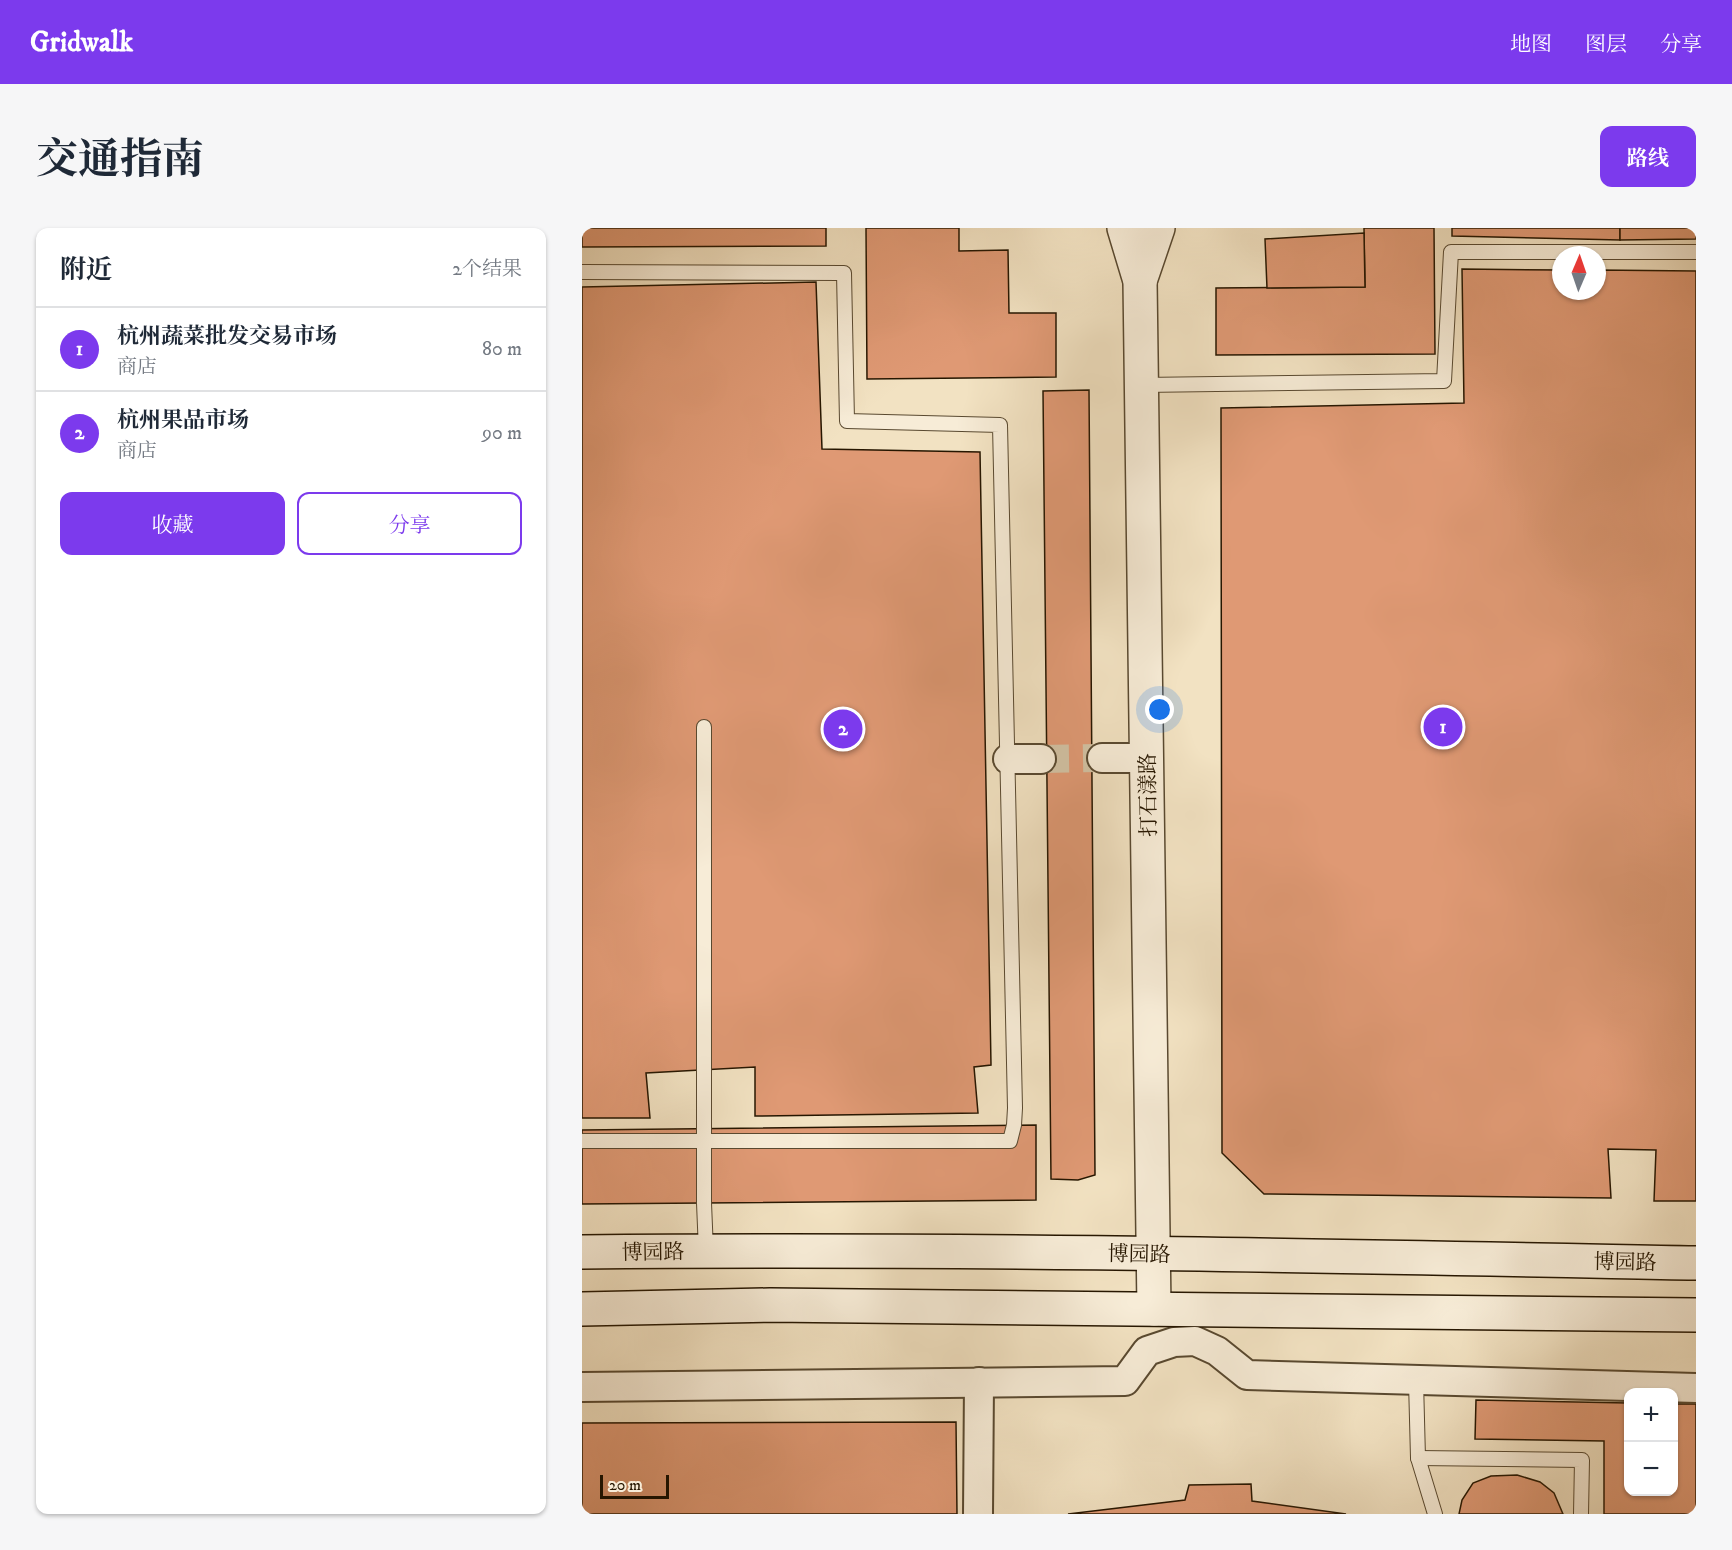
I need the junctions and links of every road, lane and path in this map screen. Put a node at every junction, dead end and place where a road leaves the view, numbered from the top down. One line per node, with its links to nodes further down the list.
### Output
1 (1124, 228): 5 (main road)
2 (1158, 228): 5 (main road)
3 (1696, 252): 6 (lane)
4 (582, 272): 10 (lane)
5 (1140, 281): 6 (main road, 打石漾路)
6 (1142, 386): 9 (main road, 打石漾路)
7 (704, 727): 12 (lane)
8 (1102, 758): 9 (street)
9 (1147, 758): 16 (main road, 打石漾路)
10 (1008, 759): 11 (street); 12 (lane)
11 (1041, 759)
12 (705, 1141): 13 (lane); 14 (lane)
13 (582, 1142)
14 (706, 1251): 15 (main road, 博园路); 16 (main road, 博园路)
15 (582, 1252)
16 (1154, 1254): 17 (main road, 博园路); 19 (main road, 打石漾路)
17 (1696, 1263)
18 (582, 1309): 19 (main road)
19 (1154, 1309): 20 (main road)
20 (1186, 1310): 21 (main road); 22 (street)
21 (1696, 1315)
22 (1195, 1341): 23 (street); 24 (street)
23 (1416, 1381): 26 (street); 27 (lane)
24 (979, 1382): 25 (street); 28 (street)
25 (582, 1387)
26 (1696, 1388)
27 (1418, 1458): 29 (lane); 30 (lane)
28 (978, 1514)
29 (1435, 1514)
30 (1581, 1514)

